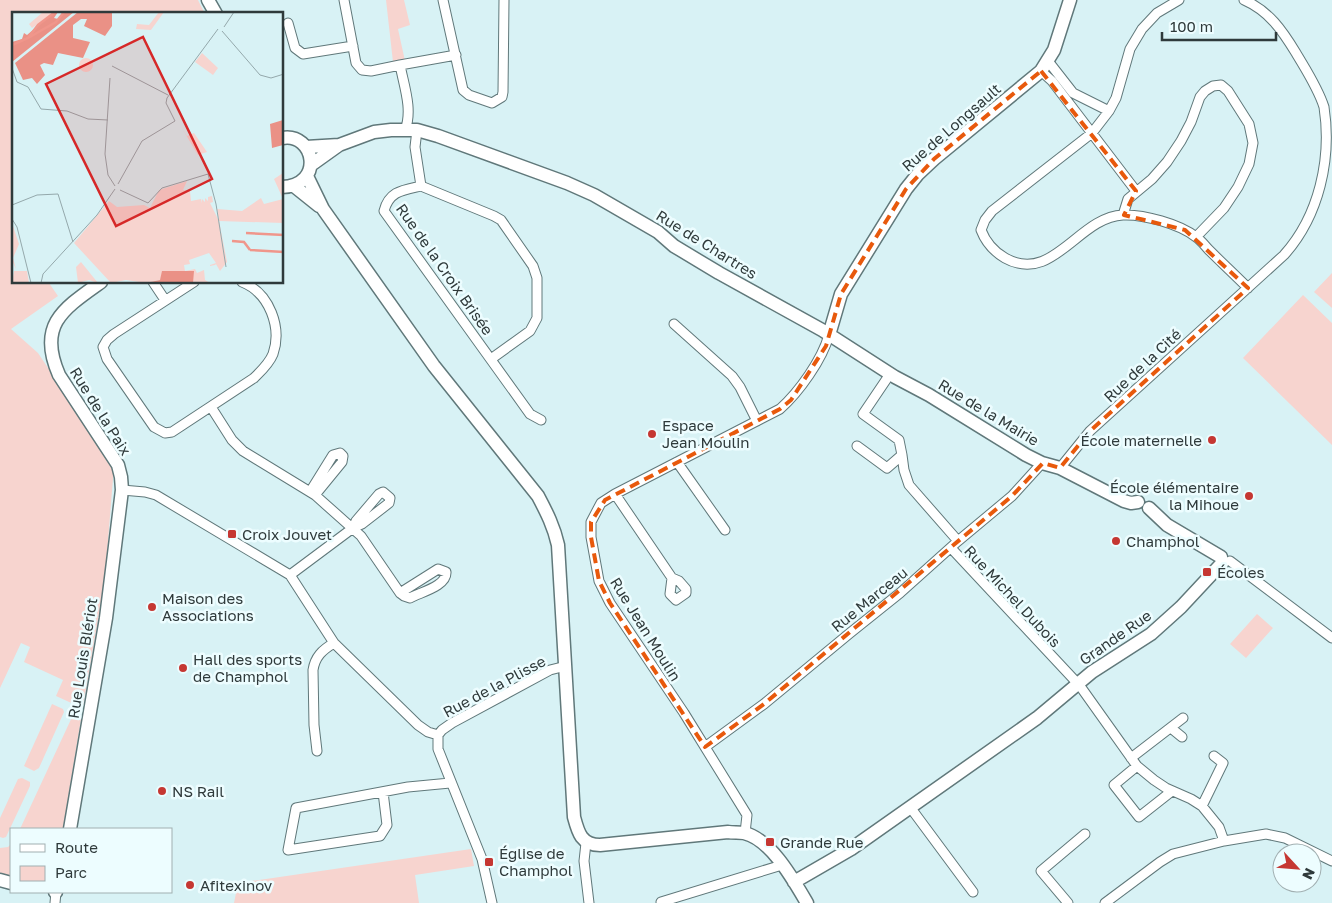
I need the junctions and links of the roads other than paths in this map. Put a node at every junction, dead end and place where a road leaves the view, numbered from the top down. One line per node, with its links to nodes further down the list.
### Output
1 (208, 0): 8 (street)
2 (344, 0): 10 (street)
3 (443, 0): 11 (street)
4 (504, 0): 11 (street)
5 (1070, 0): 13 (street, Rue de Longsault)
6 (1179, 0): 15 (street)
7 (1244, 0): 14 (street, Rue de la Cité)
8 (215, 12)
9 (288, 23): 10 (street)
10 (353, 46): 12 (street)
11 (456, 55): 12 (street)
12 (400, 66): 16 (street, Rue de la Croix Brisée)
13 (1044, 66): 15 (street); 17 (street); 35 (street, Rue de Longsault)
14 (1328, 106): 32 (street, Rue de la Cité)
15 (1109, 111): 17 (street)
16 (411, 130): 19 (street); 23 (street, Rue de la Croix Brisée); 35 (street, Rue de Chartres)
17 (1092, 133): 24 (street); 26 (street)
18 (284, 136): 20 (street)
19 (339, 144): 20 (street); 21 (street)
20 (306, 147): 21 (street)
21 (309, 170): 22 (street); 25 (street)
22 (288, 186): 25 (street)
23 (421, 186): 36 (street, Rue de la Croix Brisée); 36 (street, Rue de la Croix Brisée)
24 (1136, 191): 26 (street); 27 (street)
25 (323, 210): 58 (street)
26 (1124, 215): 27 (street)
27 (1196, 237): 32 (street)
28 (98, 284): 46 (street, Rue de la Paix)
29 (154, 284): 33 (street)
30 (191, 284): 33 (street)
31 (245, 284): 38 (street)
32 (1248, 288): 45 (street, Rue de la Cité)
33 (165, 300): 38 (street)
34 (674, 324): 40 (street)
35 (829, 335): 37 (street, Rue de la Mairie); 40 (street, Rue Jean Moulin)
36 (490, 359): 39 (street, Rue de la Croix Brisée)
37 (890, 374): 42 (street); 44 (street, Rue de la Mairie)
38 (211, 407): 48 (street)
39 (541, 420)
40 (758, 421): 43 (street, Rue Jean Moulin)
41 (857, 446): 42 (street)
42 (902, 455): 50 (street)
43 (677, 462): 47 (street, Rue Jean Moulin); 49 (street)
44 (1042, 463): 45 (street, Rue de la Mairie); 50 (street, Rue Marceau)
45 (1060, 468): 52 (street, Rue de la Mairie)
46 (122, 490): 53 (street); 74 (street, Rue Louis Blériot)
47 (615, 494): 54 (street); 64 (street, Rue Jean Moulin)
48 (353, 528): 53 (street); 55 (street)
49 (725, 530)
50 (958, 541): 51 (street, Rue Marceau)
51 (951, 548): 59 (street, Rue Michel Dubois); 64 (street, Rue Marceau)
52 (1225, 560): 56 (street); 59 (street, Grande Rue)
53 (290, 575): 57 (street)
54 (672, 578)
55 (400, 593): 55 (street)
56 (1332, 638)
57 (334, 643): 62 (street); 65 (street)
58 (566, 666): 62 (street, Rue de la Plisse); 78 (street)
59 (1076, 684): 67 (street, Rue Michel Dubois); 73 (street, Grande Rue)
60 (1183, 718): 61 (street)
61 (1171, 728): 63 (street); 67 (street)
62 (438, 735): 69 (street)
63 (1182, 737)
64 (705, 747): 75 (street, Rue Jean Moulin)
65 (317, 751)
66 (1214, 756): 72 (street)
67 (1131, 758): 68 (street, Rue Michel Dubois)
68 (1138, 766): 70 (street, Rue Michel Dubois); 70 (street)
69 (450, 783): 71 (street); 84 (street)
70 (1172, 791): 72 (street, Rue Michel Dubois)
71 (383, 792): 71 (street)
72 (1202, 806): 77 (street)
73 (910, 808): 81 (street, Grande Rue); 82 (street)
74 (70, 828)
75 (745, 833): 78 (street); 80 (street)
76 (1085, 834): 87 (street)
77 (1224, 841): 79 (street); 88 (street)
78 (586, 843): 85 (street)
79 (1332, 861)
80 (782, 865): 81 (street); 83 (street)
81 (794, 882): 86 (street)
82 (973, 892)
83 (661, 902)
84 (492, 903)
85 (590, 903)
86 (807, 903)
87 (1068, 903)
88 (1105, 903)

